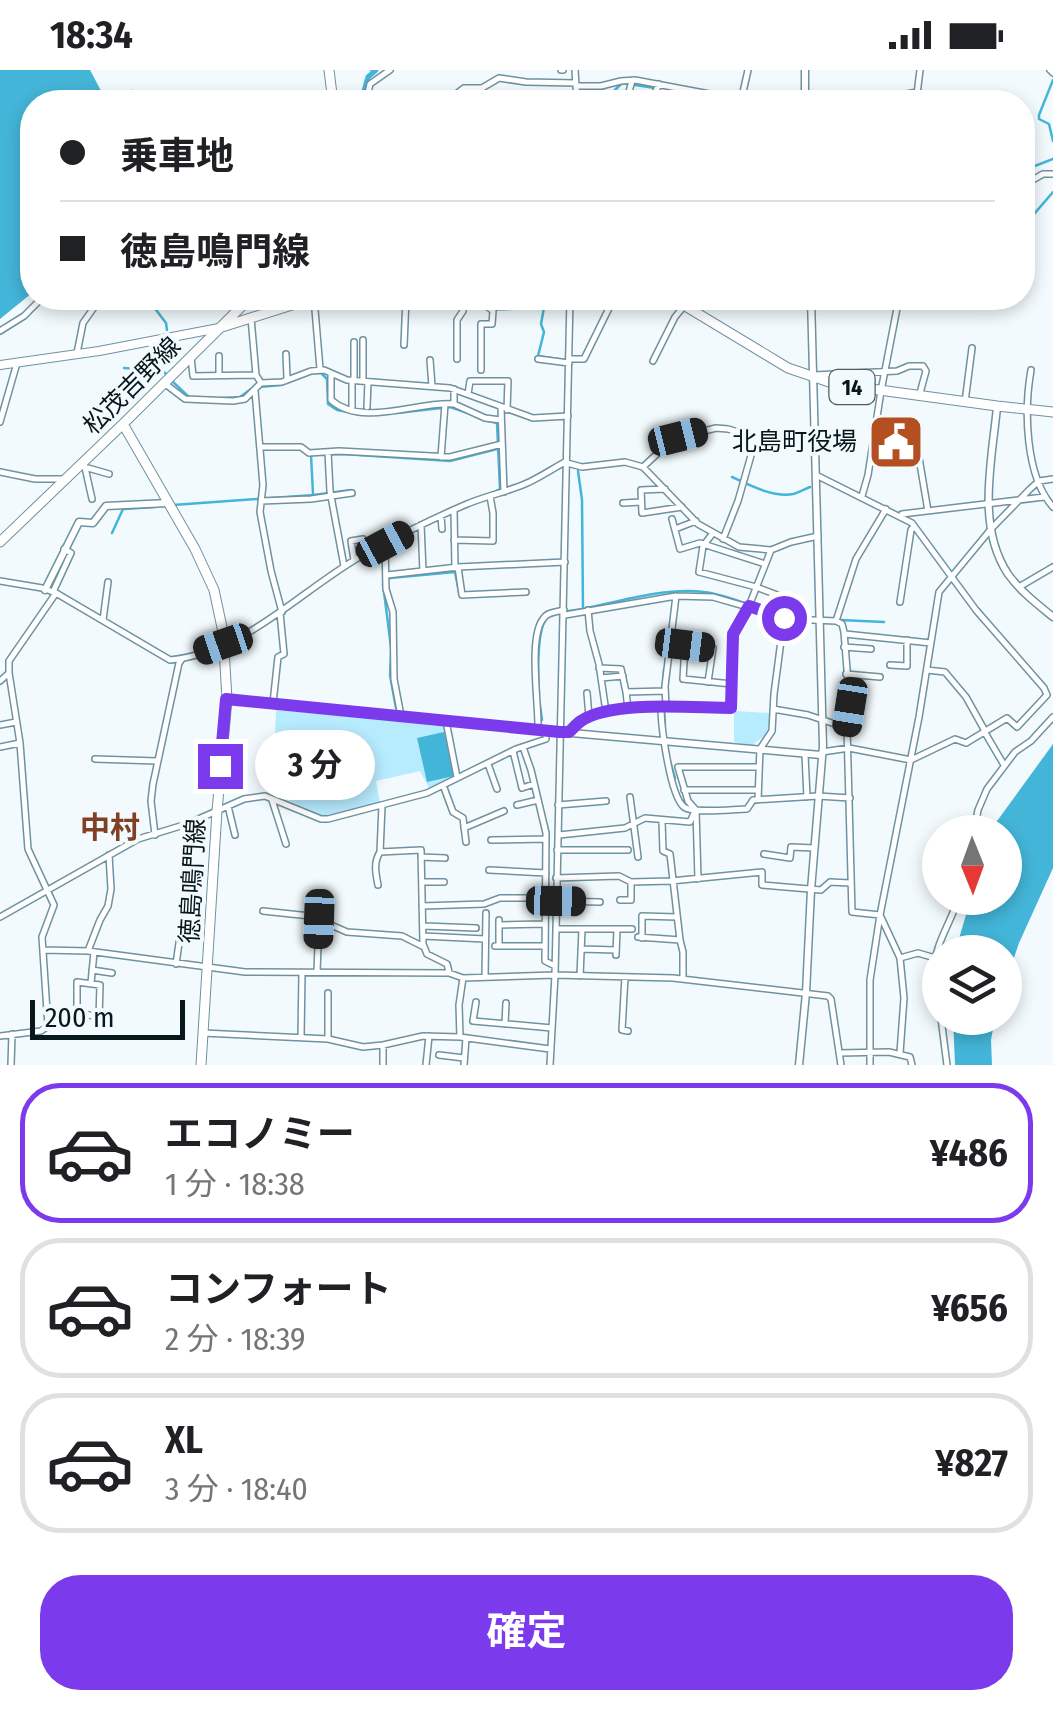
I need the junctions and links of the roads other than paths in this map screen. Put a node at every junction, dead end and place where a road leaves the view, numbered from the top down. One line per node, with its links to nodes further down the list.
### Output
1 (390, 70): 9 (street)
2 (546, 70): 5 (street)
3 (575, 70): 6 (street)
4 (632, 80): 6 (street); 7 (street); 12 (street)
5 (546, 83): 6 (street); 8 (street)
6 (576, 84): 11 (street)
7 (659, 84): 13 (street); 14 (street)
8 (464, 88): 10 (street)
9 (369, 90)
10 (461, 90)
11 (576, 90)
12 (629, 90)
13 (656, 90)
14 (684, 90)
15 (30, 310): 33 (street)
16 (92, 310): 36 (street)
17 (238, 310): 32 (main road)
18 (276, 310): 29 (main road, 松茂吉野線)
19 (315, 310): 47 (street)
20 (405, 310): 34 (street)
21 (462, 310): 40 (street)
22 (491, 310): 31 (street)
23 (570, 310): 43 (street)
24 (608, 310): 43 (street)
25 (677, 310): 44 (street)
26 (696, 310): 54 (main road, 14)
27 (811, 310): 54 (street)
28 (897, 310): 50 (street)
29 (251, 318): 32 (main road, 松茂吉野線); 53 (street)
30 (472, 324): 31 (street)
31 (482, 324): 48 (street)
32 (219, 328): 36 (main road); 38 (main road, 松茂吉野線)
33 (0, 330)
34 (404, 345)
35 (972, 348): 66 (street)
36 (76, 354): 45 (main road)
37 (286, 354): 55 (street)
38 (191, 356): 52 (street); 59 (main road, 松茂吉野線)
39 (219, 356): 52 (street)
40 (457, 359)
41 (538, 359): 43 (street)
42 (430, 360): 60 (street)
43 (570, 361): 75 (street)
44 (653, 361)
45 (18, 362): 46 (main road); 77 (street)
46 (0, 364)
47 (320, 370): 51 (street); 55 (street)
48 (481, 370)
49 (1031, 370): 73 (street)
50 (884, 371): 54 (street); 63 (street); 65 (street)
51 (331, 372): 56 (street); 67 (street)
52 (219, 375): 53 (street)
53 (256, 375): 58 (street)
54 (813, 376): 63 (main road, 14); 79 (street)
55 (287, 378): 58 (street)
56 (353, 381): 57 (street); 57 (street); 70 (street)
57 (366, 382): 60 (street); 71 (street)
58 (261, 383): 62 (street)
59 (164, 384): 62 (street); 78 (main road, 松茂吉野線)
60 (432, 386): 61 (street)
61 (454, 389): 64 (street); 68 (street)
62 (256, 391): 82 (street)
63 (880, 391): 65 (main road, 14); 100 (street)
64 (468, 394): 72 (street); 72 (street)
65 (920, 396): 66 (main road, 14)
66 (965, 402): 69 (main road, 14)
67 (445, 404): 68 (street); 85 (street)
68 (454, 404): 76 (street)
69 (998, 406): 73 (main road, 14); 106 (street)
70 (352, 407)
71 (366, 407)
72 (504, 409): 75 (street); 76 (street)
73 (1027, 409): 74 (main road, 14); 94 (street)
74 (1053, 412)
75 (568, 416): 86 (street)
76 (501, 420): 81 (street)
77 (0, 422)
78 (123, 424): 87 (main road, 松茂吉野線); 107 (main road, 徳島鳴門線)
79 (815, 436): 80 (street); 91 (street)
80 (756, 438): 88 (street); 126 (street)
81 (502, 444): 85 (street); 97 (street)
82 (260, 447): 83 (street); 104 (street)
83 (328, 452): 85 (street); 98 (street)
84 (918, 452): 113 (street)
85 (441, 457)
86 (568, 462): 88 (street); 97 (street); 133 (street)
87 (85, 465): 90 (street); 92 (main road, 松茂吉野線); 102 (street)
88 (643, 468): 95 (street)
89 (0, 472): 92 (street)
90 (109, 474)
91 (816, 476): 100 (street); 124 (street)
92 (65, 479): 128 (main road, 松茂吉野線)
93 (1053, 479): 94 (street)
94 (1039, 482): 101 (street); 103 (street)
95 (664, 489): 105 (street); 110 (street)
96 (352, 492): 98 (street)
97 (504, 492): 99 (street)
98 (331, 494): 104 (street); 135 (street)
99 (490, 496): 112 (street); 127 (street)
100 (862, 496): 111 (street)
101 (1044, 496): 103 (street); 109 (street)
102 (92, 499)
103 (1019, 500): 106 (street); 121 (street)
104 (260, 501): 153 (street)
105 (641, 502): 108 (street); 110 (street)
106 (990, 502): 113 (street); 121 (street)
107 (168, 503): 145 (street); 162 (main road, 徳島鳴門線)
108 (623, 503)
109 (1053, 506)
110 (682, 507): 117 (street)
111 (886, 509): 114 (street); 158 (street)
112 (454, 510): 115 (street); 127 (street)
113 (928, 511): 114 (street)
114 (899, 515): 119 (street)
115 (441, 516): 118 (street); 120 (street)
116 (672, 520): 122 (street)
117 (696, 521): 122 (street); 123 (street)
118 (421, 525): 129 (street); 138 (street)
119 (914, 526): 140 (street); 149 (street)
120 (442, 529)
121 (991, 529): 140 (street); 144 (street)
122 (675, 530): 130 (street)
123 (713, 533): 126 (street); 130 (street)
124 (818, 536): 131 (street); 157 (street)
125 (363, 539): 132 (street)
126 (722, 539): 131 (street)
127 (454, 540): 136 (street)
128 (0, 542)
129 (385, 544): 132 (street); 139 (street)
130 (702, 546): 134 (street); 143 (street)
131 (771, 550): 134 (street)
132 (354, 560): 135 (street)
133 (565, 562): 136 (street); 152 (street)
134 (765, 564): 143 (street)
135 (344, 566): 153 (street)
136 (457, 567): 138 (street); 146 (street)
137 (1053, 568): 144 (street)
138 (422, 571): 139 (street)
139 (386, 575): 187 (street)
140 (950, 577): 161 (street); 177 (street)
141 (0, 581): 145 (street)
142 (108, 582): 156 (street)
143 (756, 587): 148 (street); 150 (street)
144 (1019, 587): 154 (street)
145 (52, 592): 156 (street); 169 (street)
146 (526, 592)
147 (676, 596): 150 (street); 151 (street); 178 (street)
148 (788, 600)
149 (900, 602)
150 (749, 606): 155 (street); 176 (street)
151 (588, 610): 152 (street); 167 (street)
152 (564, 612): 195 (street); 197 (street)
153 (281, 613): 162 (street); 182 (street)
154 (1053, 617)
155 (784, 618): 157 (street); 185 (street)
156 (103, 620): 165 (street)
157 (820, 620): 158 (street); 191 (street)
158 (836, 621): 159 (street)
159 (844, 634): 160 (street); 163 (street)
160 (907, 640): 161 (street); 166 (street)
161 (932, 643): 168 (street)
162 (223, 644): 165 (street); 181 (main road, 徳島鳴門線)
163 (844, 648): 164 (street); 170 (street)
164 (871, 649)
165 (182, 658): 209 (street)
166 (890, 665)
167 (600, 668): 171 (street); 173 (street)
168 (927, 670): 196 (street); 208 (street)
169 (9, 673): 174 (street); 192 (street)
170 (846, 674): 172 (street); 194 (street)
171 (623, 676): 173 (street); 180 (street)
172 (880, 677)
173 (601, 678): 186 (street)
174 (0, 681)
175 (708, 682): 175 (street); 176 (street)
176 (732, 684): 183 (street)
177 (1048, 687): 196 (street)
178 (663, 691): 180 (street); 183 (street)
179 (587, 692): 189 (street)
180 (626, 692): 184 (street)
181 (226, 699): 182 (street); 232 (main road, 徳島鳴門線)
182 (273, 704): 187 (street)
183 (664, 707): 184 (street); 198 (street)
184 (628, 709): 186 (street)
185 (773, 709): 191 (street); 202 (street)
186 (606, 712): 189 (street)
187 (400, 716): 190 (street)
188 (1053, 717): 211 (street)
189 (590, 718): 197 (street)
190 (446, 720): 195 (street); 213 (street)
191 (821, 720): 194 (street); 206 (street)
192 (16, 722): 193 (street); 199 (street)
193 (0, 726)
194 (847, 728): 203 (street)
195 (542, 730): 197 (street); 201 (street)
196 (984, 731): 208 (street); 211 (street)
197 (565, 732): 198 (street); 227 (street)
198 (662, 741): 202 (street); 231 (street)
199 (20, 743): 200 (street); 264 (street)
200 (0, 747)
201 (522, 747): 204 (street); 214 (street)
202 (760, 748): 205 (street); 212 (street)
203 (849, 748): 206 (street); 208 (street); 222 (street)
204 (512, 751): 210 (street); 214 (street)
205 (805, 753): 206 (street); 219 (street)
206 (822, 753): 220 (street)
207 (94, 760): 209 (street)
208 (910, 760): 274 (street)
209 (157, 761): 238 (street)
210 (488, 763): 213 (street); 216 (street)
211 (1004, 765): 234 (street)
212 (759, 767): 217 (street); 218 (street)
213 (457, 777): 215 (street)
214 (534, 784): 224 (street)
215 (443, 785): 229 (street); 237 (street)
216 (497, 790)
217 (684, 790): 218 (street); 231 (street)
218 (758, 790): 225 (street)
219 (808, 796): 220 (street); 225 (street)
220 (818, 796): 222 (street); 245 (street)
221 (630, 797): 236 (street)
222 (850, 798): 262 (street)
223 (272, 799): 228 (street); 229 (street); 244 (street)
224 (538, 800): 230 (street); 241 (street)
225 (758, 800): 231 (street)
226 (606, 801): 227 (street)
227 (558, 805): 240 (street)
228 (228, 806): 232 (street); 239 (street)
229 (382, 806): 248 (street)
230 (517, 806)
231 (696, 810): 235 (street); 257 (street)
232 (217, 811): 238 (street); 297 (main road, 徳島鳴門線)
233 (504, 811): 237 (street)
234 (978, 815)
235 (662, 821): 236 (street); 258 (street)
236 (635, 823): 240 (street); 251 (street)
237 (464, 828): 243 (street)
238 (155, 835): 250 (street)
239 (236, 835)
240 (557, 836): 246 (street)
241 (546, 839): 242 (street); 255 (street)
242 (491, 840)
243 (466, 842)
244 (286, 844)
245 (814, 848): 249 (street); 265 (street)
246 (557, 850): 247 (street); 256 (street)
247 (628, 850)
248 (380, 852): 252 (street); 263 (street)
249 (764, 854)
250 (109, 856): 264 (street); 292 (street)
251 (638, 857)
252 (421, 858): 253 (street); 259 (street)
253 (445, 858)
254 (489, 870): 255 (street)
255 (546, 873): 266 (street)
256 (556, 878): 261 (street); 268 (street)
257 (698, 880): 258 (street); 265 (street)
258 (672, 881): 261 (street); 275 (street)
259 (422, 882): 260 (street); 270 (street)
260 (444, 882)
261 (631, 882): 267 (street)
262 (850, 883): 265 (street); 274 (street)
263 (378, 885)
264 (46, 890): 276 (street); 291 (street)
265 (811, 890): 310 (street)
266 (546, 898): 270 (street); 278 (street)
267 (620, 900)
268 (556, 901): 269 (street); 281 (street)
269 (600, 902)
270 (422, 906): 279 (street)
271 (184, 908): 295 (street)
272 (264, 911): 277 (street)
273 (486, 913): 286 (street)
274 (880, 915): 294 (street); 327 (street)
275 (678, 916): 287 (street); 287 (street)
276 (0, 917)
277 (319, 919): 289 (street); 299 (street)
278 (545, 924): 288 (street); 288 (street)
279 (423, 926): 280 (street); 285 (street)
280 (476, 928)
281 (556, 929): 282 (street); 296 (street)
282 (582, 929): 283 (street); 290 (street)
283 (616, 929): 284 (street); 290 (street)
284 (632, 929)
285 (423, 936): 286 (street); 289 (street)
286 (486, 940): 305 (street)
287 (680, 940): 308 (street)
288 (545, 946): 296 (street)
289 (424, 947): 302 (street)
290 (581, 949): 304 (street)
291 (43, 950): 292 (street); 318 (street)
292 (91, 952): 295 (street); 298 (street)
293 (922, 954): 294 (street)
294 (900, 958): 329 (street)
295 (176, 964): 297 (street)
296 (555, 966): 303 (street)
297 (209, 967): 301 (street); 317 (main road, 徳島鳴門線)
298 (92, 970): 300 (street); 309 (street)
299 (317, 972): 301 (street); 302 (street)
300 (112, 973)
301 (302, 973): 322 (street)
302 (449, 973): 307 (street)
303 (555, 975): 304 (street); 305 (street); 315 (street)
304 (580, 976): 306 (street)
305 (485, 977): 307 (street)
306 (626, 977): 308 (street); 316 (street)
307 (464, 978): 323 (street)
308 (684, 979): 310 (street)
309 (91, 983): 309 (street)
310 (806, 993): 328 (street); 337 (street)
311 (328, 994): 324 (street)
312 (476, 1002): 314 (street)
313 (506, 1003): 314 (street)
314 (505, 1024): 315 (street)
315 (552, 1028): 326 (street)
316 (628, 1031)
317 (203, 1033): 322 (street); 333 (main road, 徳島鳴門線)
318 (12, 1034): 320 (street); 332 (street)
319 (944, 1035): 341 (street)
320 (0, 1036)
321 (429, 1036): 323 (street); 325 (street); 335 (street)
322 (301, 1037): 324 (street)
323 (463, 1037): 326 (street); 331 (street)
324 (328, 1039): 325 (street)
325 (383, 1045): 334 (street)
326 (550, 1050): 336 (street)
327 (870, 1052): 328 (street); 329 (street); 339 (street)
328 (839, 1053): 338 (street)
329 (900, 1054): 340 (street)
330 (440, 1055): 331 (street)
331 (464, 1061)
332 (11, 1065)
333 (202, 1065)
334 (383, 1065)
335 (426, 1065)
336 (550, 1065)
337 (799, 1065)
338 (841, 1065)
339 (870, 1065)
340 (912, 1065)
341 (948, 1065)

